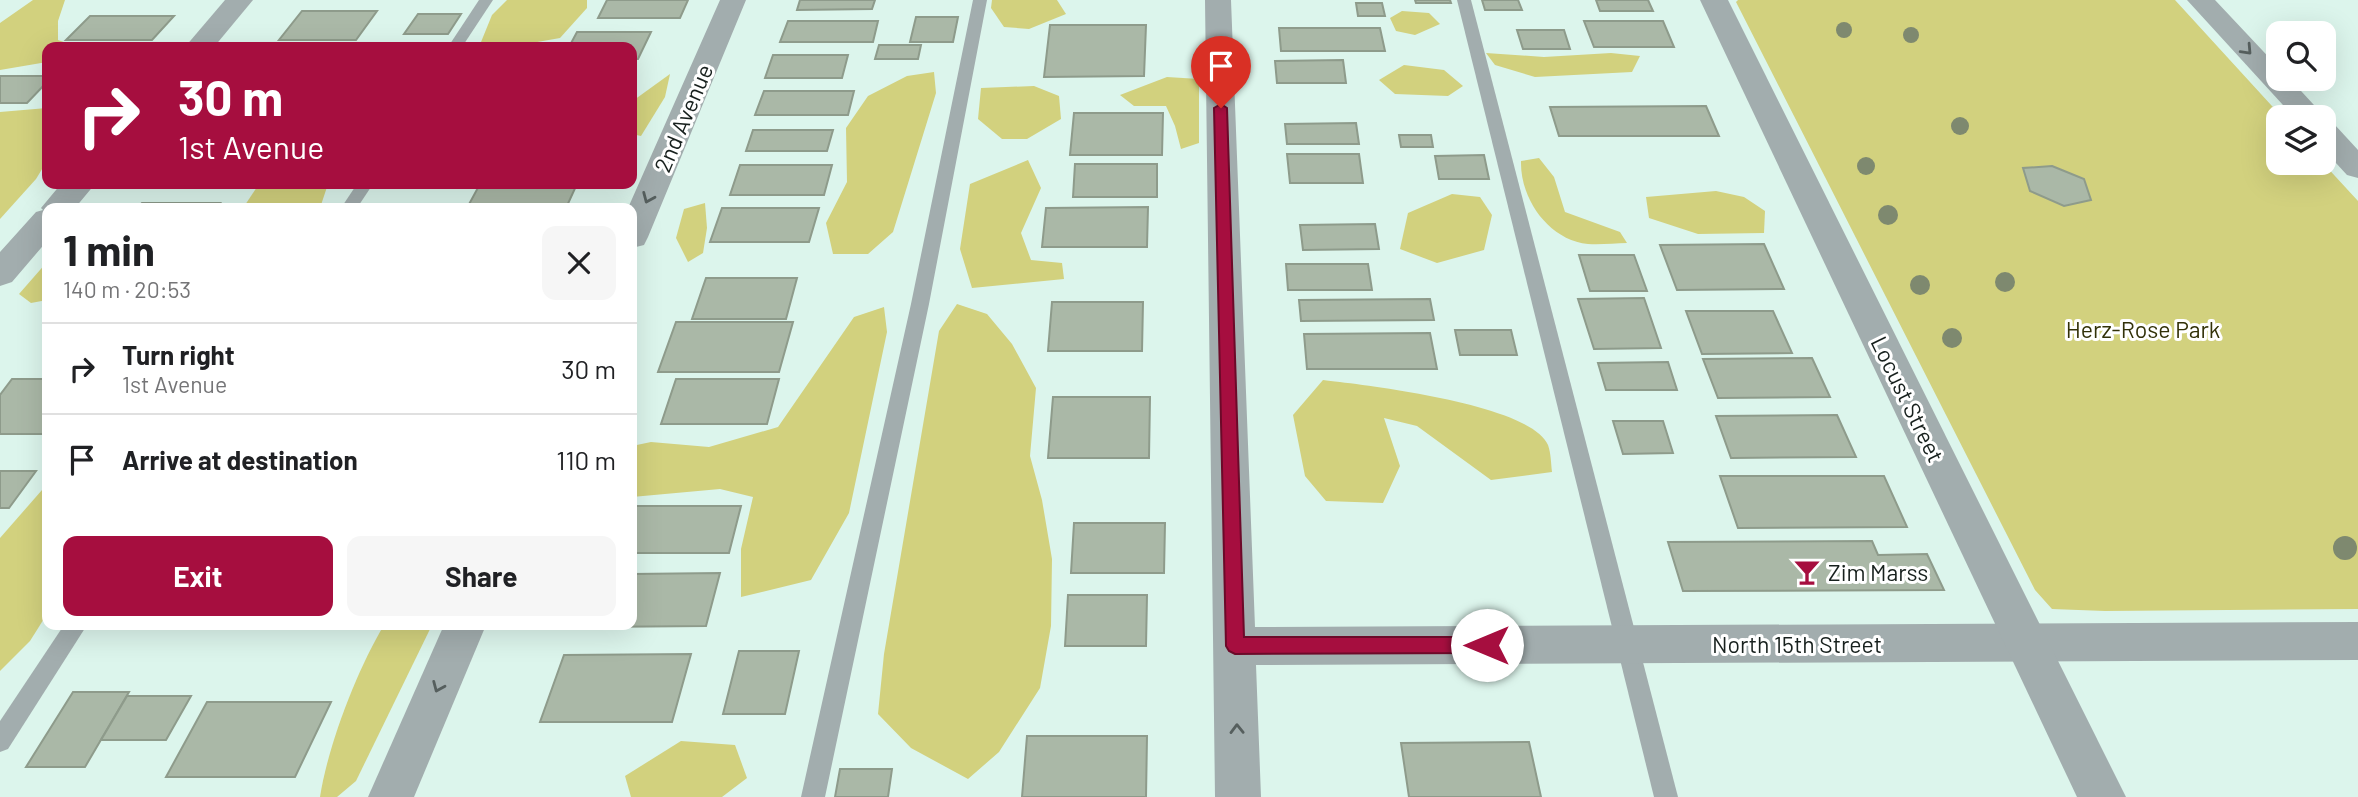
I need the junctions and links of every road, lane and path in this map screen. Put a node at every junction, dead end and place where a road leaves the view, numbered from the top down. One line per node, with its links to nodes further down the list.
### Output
1 (240, 0): 9 (street)
2 (486, 0): 10 (lane)
3 (733, 0): 16 (street, 2nd Avenue, one-way to 16)
4 (980, 0): 27 (lane)
5 (1218, 0): 24 (street)
6 (1465, 0): 23 (lane)
7 (1714, 0): 22 (street, Locust Street)
8 (2200, 0): 11 (street, one-way to 11)
9 (203, 42)
10 (458, 42)
11 (2299, 105)
12 (2336, 145): 13 (street)
13 (2358, 168)
14 (74, 189): 15 (street)
15 (62, 203)
16 (637, 225)
17 (42, 226): 18 (street)
18 (0, 274)
19 (73, 630): 25 (lane)
20 (463, 630): 26 (street, one-way to 26)
21 (2358, 641): 22 (street, North 15th Street)
22 (2027, 643): 23 (street, North 15th Street); 30 (street, Locust Street)
23 (1627, 644): 24 (street, North 15th Street); 29 (lane)
24 (1235, 646): 28 (street, one-way to 24)
25 (0, 741)
26 (391, 797)
27 (813, 797)
28 (1238, 797)
29 (1666, 797)
30 (2102, 797)

